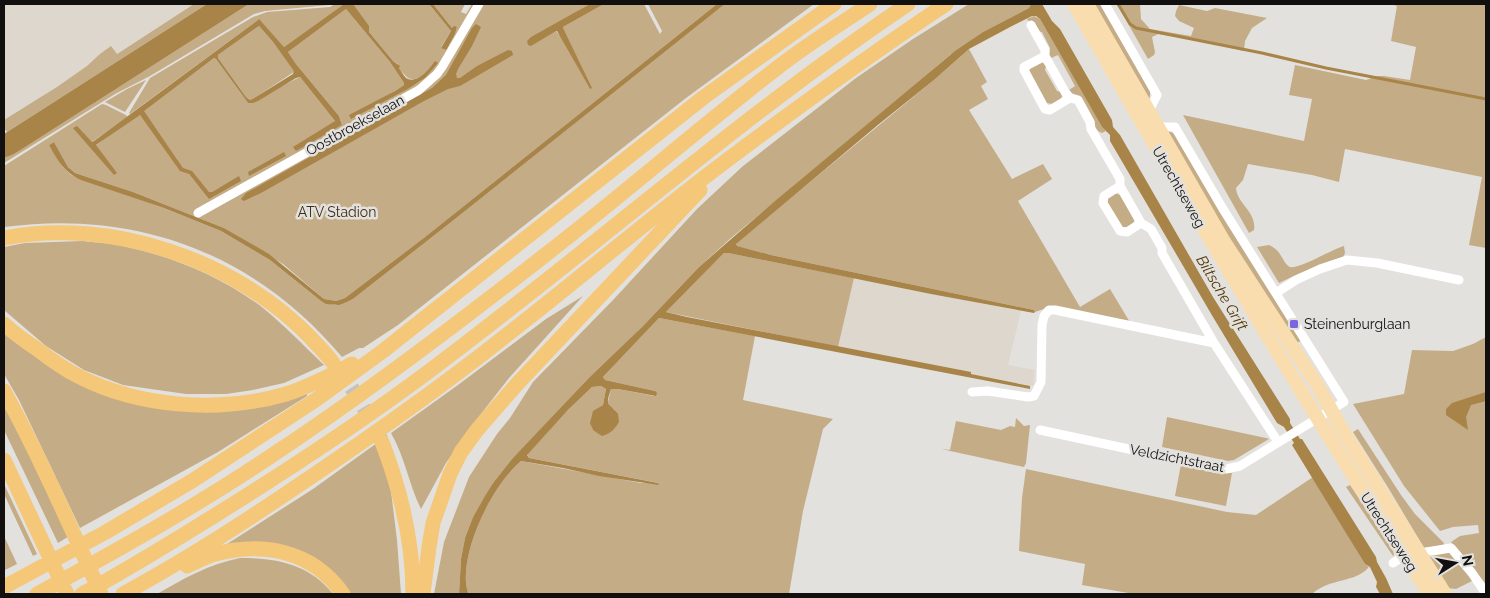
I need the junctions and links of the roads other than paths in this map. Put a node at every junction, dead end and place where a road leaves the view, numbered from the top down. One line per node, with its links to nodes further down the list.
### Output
1 (479, 4): 16 (street, Oostbroekselaan)
2 (834, 4): 22 (highway)
3 (870, 4): 38 (highway)
4 (908, 4): 40 (highway)
5 (946, 4): 14 (highway)
6 (1074, 4): 28 (main road, Utrechtseweg)
7 (1087, 4): 12 (main road, Utrechtseweg)
8 (1105, 4): 12 (street)
9 (1031, 25): 10 (street)
10 (1045, 56): 11 (street); 11 (street)
11 (1070, 98): 15 (street)
12 (1148, 111): 13 (main road, Utrechtseweg)
13 (1158, 127): 20 (street, Utrechtseweg); 27 (main road, Utrechtseweg)
14 (726, 162): 34 (highway); 44 (highway)
15 (1120, 186): 17 (street); 17 (street)
16 (198, 213)
17 (1141, 223): 23 (street)
18 (4, 238): 24 (highway)
19 (1459, 280): 20 (street)
20 (1276, 294): 27 (street, Utrechtseweg)
21 (4, 324): 22 (highway)
22 (397, 339): 35 (highway)
23 (1214, 342): 26 (street); 31 (street)
24 (333, 363)
25 (4, 390): 41 (highway)
26 (972, 392)
27 (1331, 410): 28 (street); 33 (main road, Utrechtseweg)
28 (1318, 418): 31 (street, Veldzichtstraat); 45 (main road, Utrechtseweg)
29 (1040, 430): 31 (street, Veldzichtstraat)
30 (382, 442): 43 (highway)
31 (1278, 442)
32 (4, 460): 39 (highway)
33 (1420, 553): 46 (main road, Utrechtseweg); 47 (street, Utrechtseweg)
34 (152, 576): 36 (highway); 42 (highway)
35 (4, 586): 37 (highway)
36 (128, 592)
37 (9, 594)
38 (37, 594)
39 (67, 594)
40 (82, 594)
41 (101, 594)
42 (343, 594)
43 (413, 594)
44 (423, 594)
45 (1430, 594)
46 (1445, 594)
47 (1486, 594)

